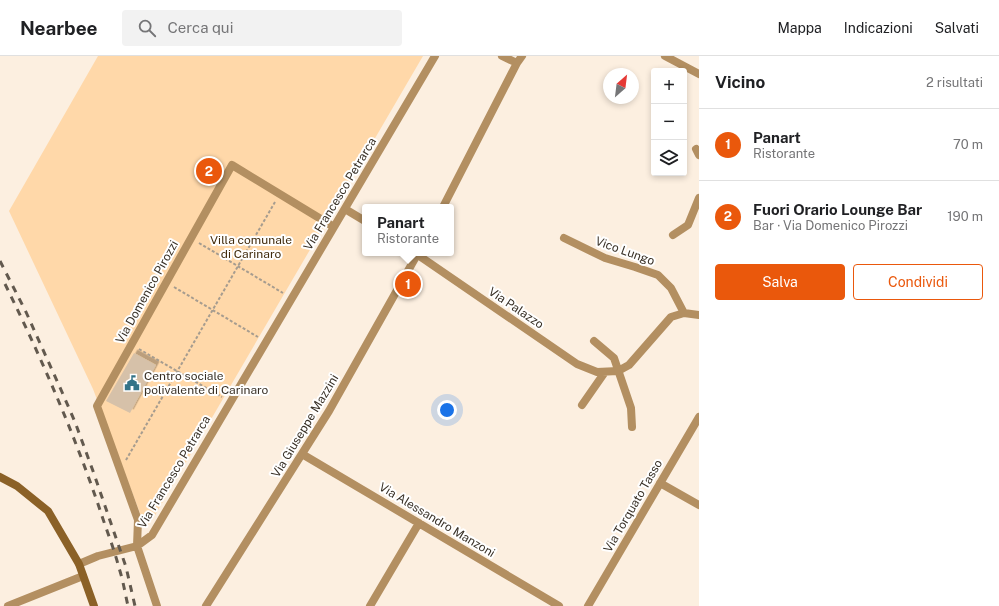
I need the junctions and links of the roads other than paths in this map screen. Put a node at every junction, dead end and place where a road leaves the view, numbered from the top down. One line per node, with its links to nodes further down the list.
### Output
1 (435, 56): 8 (street, Via Francesco Petrarca)
2 (502, 56): 4 (street)
3 (665, 56): 5 (street)
4 (520, 60): 7 (street)
5 (699, 74)
6 (699, 198): 11 (street)
7 (445, 204)
8 (345, 208): 9 (street); 10 (street, Via Francesco Petrarca)
9 (362, 219)
10 (334, 227): 29 (street, Via Francesco Petrarca); 29 (street, Via Domenico Pirozzi)
11 (673, 235)
12 (564, 238): 15 (street, Vico Lungo)
13 (415, 256): 24 (street, Via Giuseppe Mazzini)
14 (421, 256): 18 (street, Via Palazzo)
15 (684, 313): 16 (street); 19 (street)
16 (699, 315)
17 (594, 341): 19 (street)
18 (606, 371): 19 (street, Via Palazzo); 20 (street)
19 (618, 371): 22 (street)
20 (582, 405)
21 (699, 417): 23 (street, Via Torquato Tasso)
22 (632, 427)
23 (696, 429): 26 (street, Via Torquato Tasso)
24 (302, 454): 28 (street, Via Alessandro Manzoni); 35 (street, Via Giuseppe Mazzini)
25 (0, 477): 30 (main road)
26 (660, 483): 27 (street); 38 (street, Via Torquato Tasso)
27 (699, 505)
28 (419, 523): 36 (street); 37 (street, Via Alessandro Manzoni)
29 (137, 546): 30 (street); 34 (street)
30 (78, 564): 31 (main road)
31 (83, 576): 32 (street); 33 (main road)
32 (8, 606)
33 (94, 606)
34 (157, 606)
35 (206, 606)
36 (370, 606)
37 (559, 606)
38 (588, 606)

